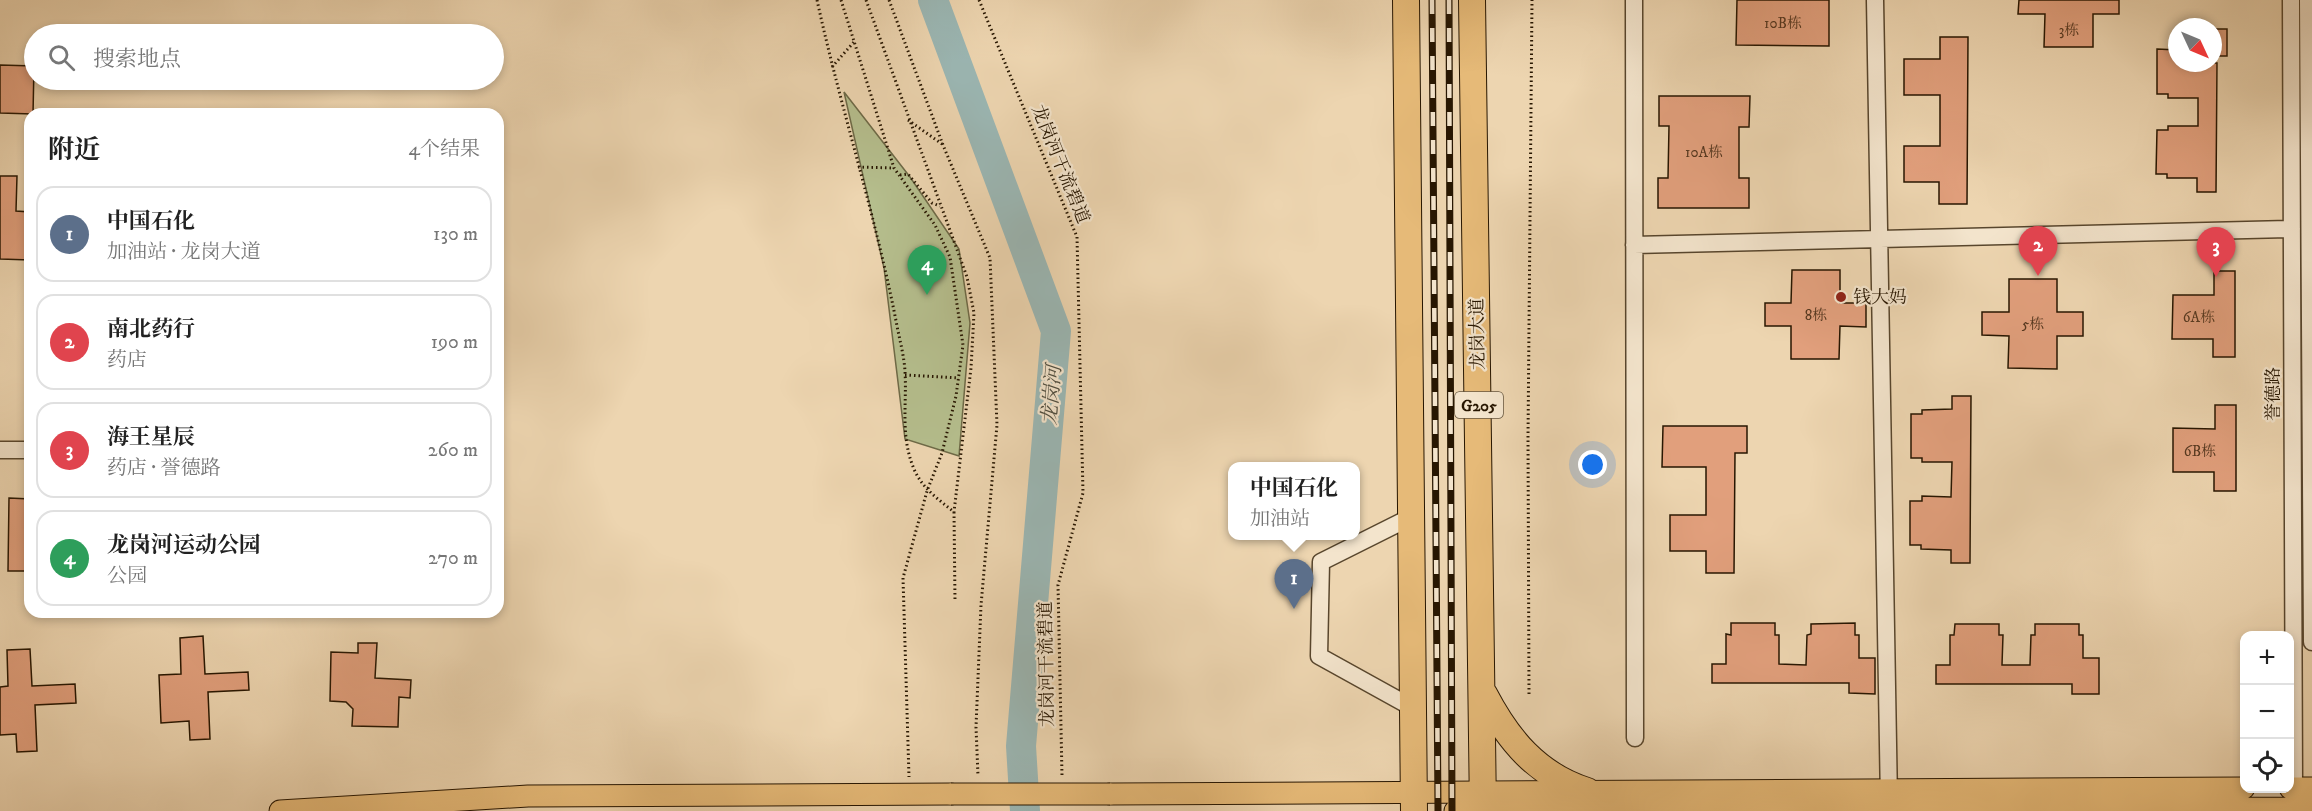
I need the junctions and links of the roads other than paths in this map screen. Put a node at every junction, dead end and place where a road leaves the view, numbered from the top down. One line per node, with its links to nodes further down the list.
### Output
1 (1407, 0): 12 (highway)
2 (1472, 0): 14 (highway, 龙岗大道 / G205)
3 (1634, 0): 9 (street)
4 (1875, 0): 8 (street)
5 (2291, 0): 7 (street, 誉德路)
6 (2308, 0): 13 (street, 誉德路)
7 (2292, 229): 8 (street); 18 (street, 誉德路)
8 (1879, 239): 9 (street); 19 (street)
9 (1634, 245): 16 (street)
10 (0, 450): 11 (street)
11 (24, 450)
12 (1411, 518): 15 (highway); 15 (street)
13 (2312, 642)
14 (1483, 693): 21 (highway, 龙岗大道 / G205); 22 (highway)
15 (1413, 708): 20 (highway)
16 (1635, 738)
17 (2240, 788): 19 (main road)
18 (2298, 788)
19 (1889, 800): 22 (main road); 25 (main road)
20 (1414, 802): 21 (main road); 23 (main road, bridge)
21 (1483, 804): 22 (main road); 27 (main road)
22 (1586, 804)
23 (486, 805): 26 (main road)
24 (2312, 808): 25 (main road)
25 (2266, 809)
26 (280, 811)
27 (1455, 811)

